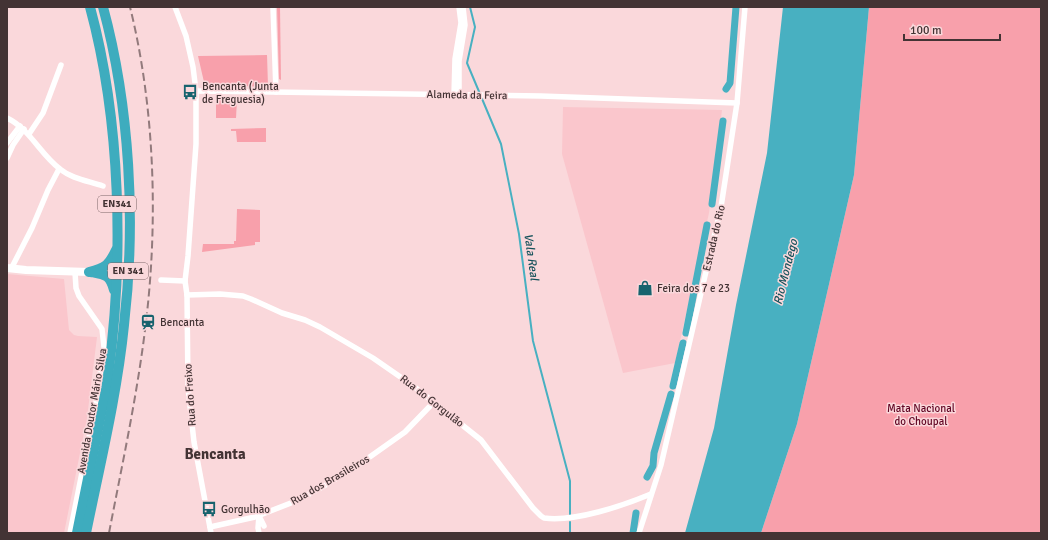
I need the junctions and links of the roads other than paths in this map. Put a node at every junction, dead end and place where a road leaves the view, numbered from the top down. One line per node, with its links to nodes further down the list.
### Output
1 (90, 7): 20 (highway, EN341)
2 (103, 7): 35 (highway, EN 341)
3 (175, 7): 9 (street, Rua do Freixo)
4 (272, 7): 10 (street)
5 (459, 7): 11 (street)
6 (463, 7): 11 (street)
7 (745, 7): 12 (street, Estrada do Rio)
8 (61, 65): 15 (street)
9 (196, 91): 10 (street, Alameda da Feira); 25 (street, Rua do Freixo)
10 (276, 92): 11 (street, Alameda da Feira)
11 (456, 95): 12 (street, Alameda da Feira)
12 (737, 103): 29 (street, Estrada do Rio)
13 (7, 118): 14 (street)
14 (22, 127): 15 (street); 16 (street); 17 (street)
15 (29, 134): 18 (street)
16 (7, 143)
17 (7, 158)
18 (59, 169): 19 (street); 21 (street)
19 (103, 186)
20 (117, 246): 23 (highway); 27 (highway, EN 341)
21 (9, 268): 22 (street)
22 (75, 272): 23 (street); 33 (street, Avenida Doutor Mário Silva)
23 (89, 272): 27 (highway)
24 (161, 280): 25 (street)
25 (185, 281): 26 (street, Rua do Freixo)
26 (187, 295): 28 (street, Rua do Gorgulão); 32 (street, Rua do Freixo)
27 (115, 296): 34 (highway, EN 341)
28 (434, 403): 29 (street, Rua do Gorgulão); 30 (street, Rua dos Brasileiros)
29 (651, 494): 37 (street, Estrada do Rio)
30 (259, 516): 31 (street); 32 (street, Rua dos Brasileiros); 36 (street)
31 (264, 526)
32 (210, 530)
33 (70, 533)
34 (77, 533)
35 (86, 533)
36 (259, 533)
37 (639, 533)

